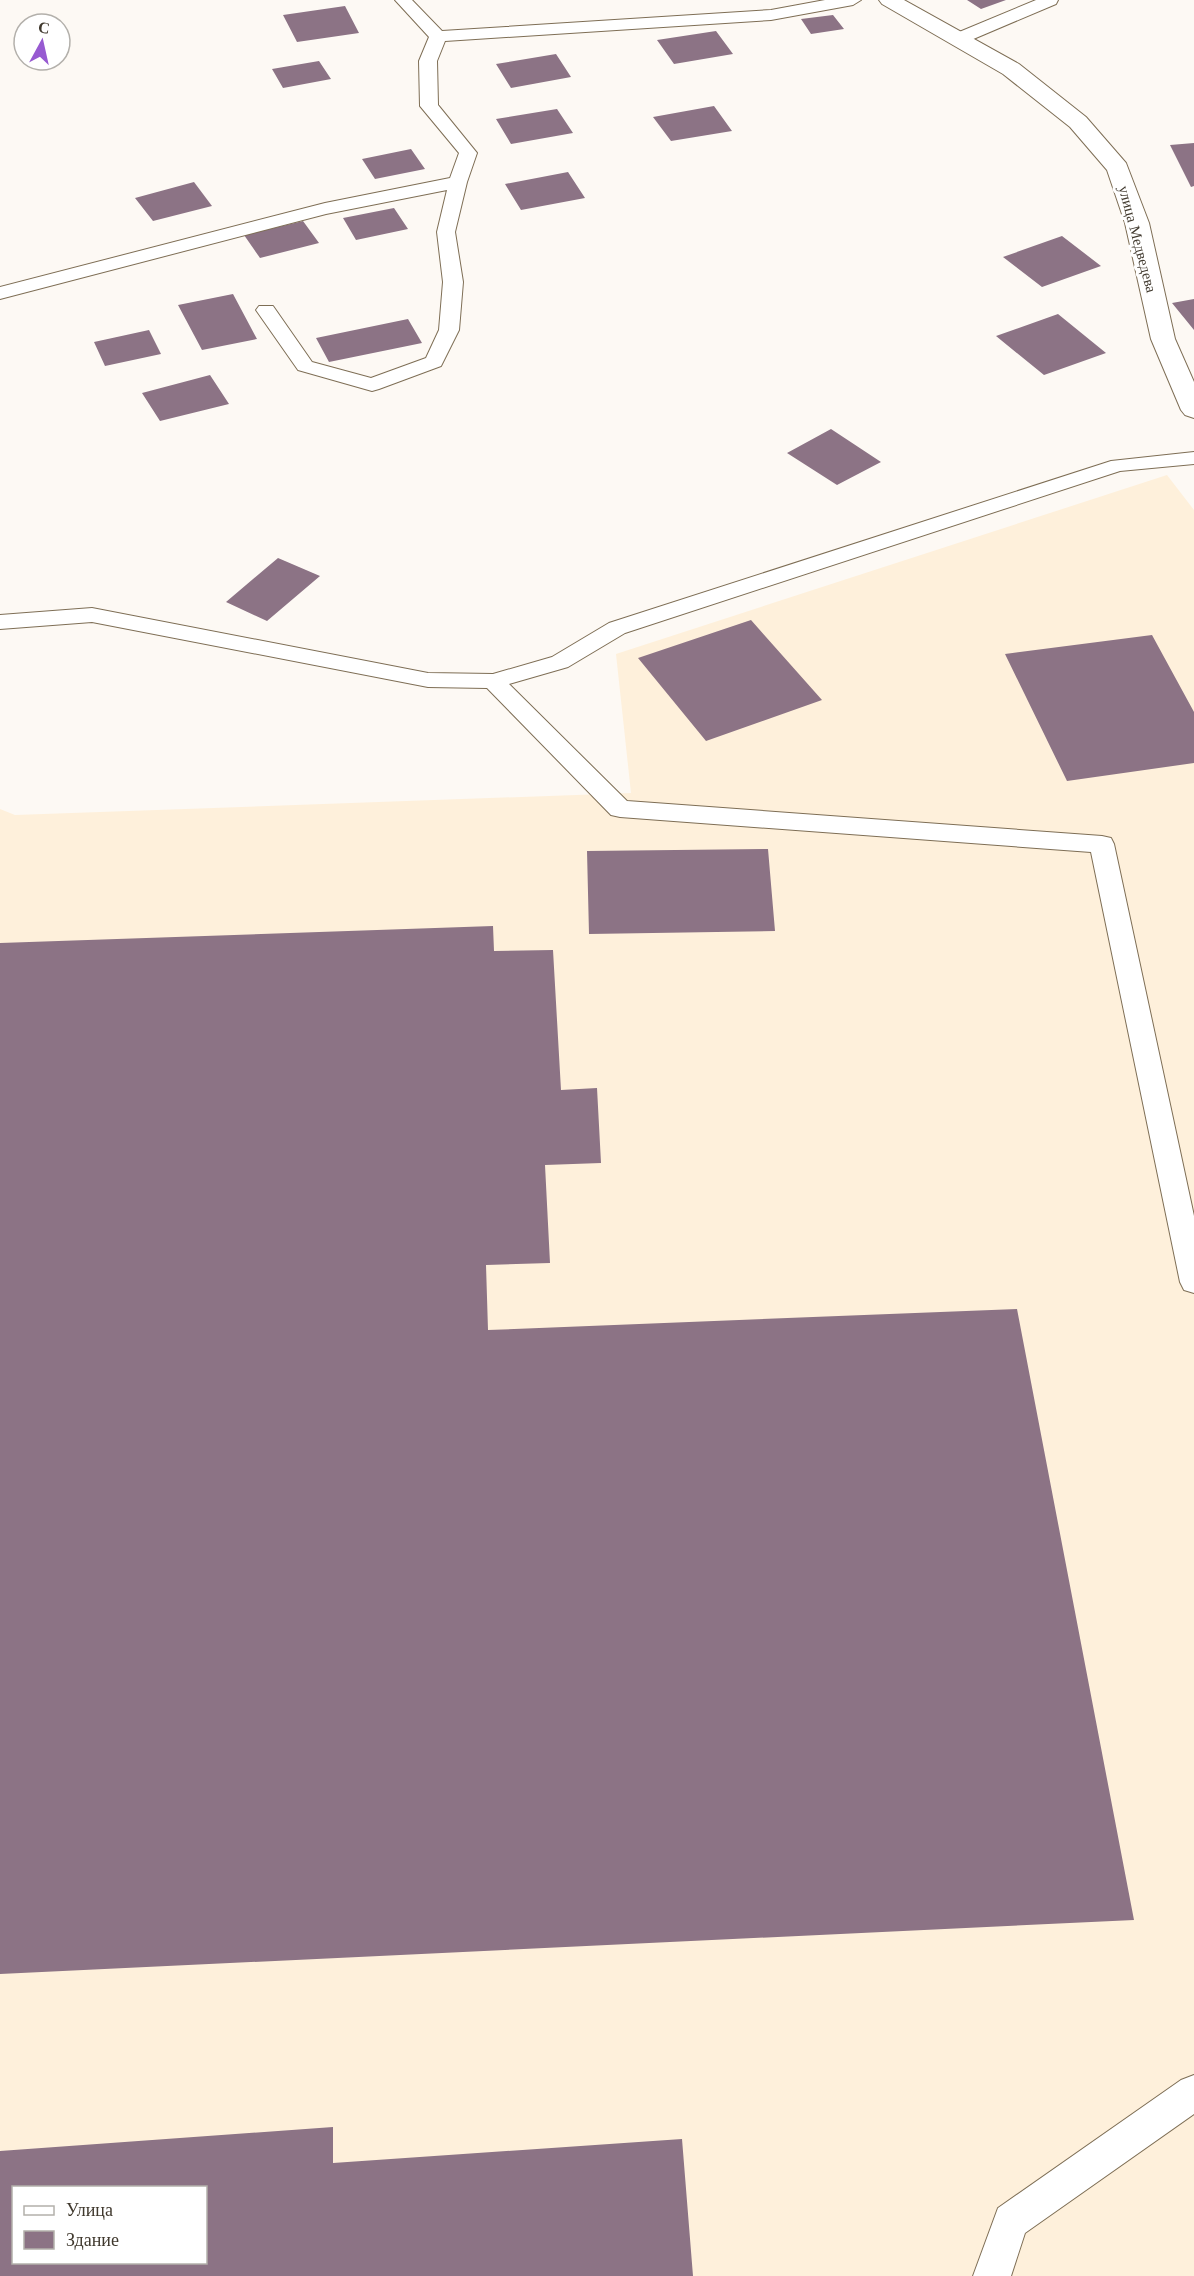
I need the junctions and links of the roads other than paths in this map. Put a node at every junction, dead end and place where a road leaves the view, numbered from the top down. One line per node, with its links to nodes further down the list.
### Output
1 (403, 0): 5 (lane)
2 (854, 0): 5 (lane)
3 (889, 0): 6 (street, улица Медведева)
4 (1050, 0): 6 (lane)
5 (438, 36): 7 (lane)
6 (958, 39): 10 (street, улица Медведева)
7 (458, 182): 8 (lane); 9 (lane)
8 (0, 293)
9 (266, 310)
10 (1194, 410)
11 (1194, 458): 13 (lane)
12 (0, 622): 13 (lane)
13 (492, 681): 14 (lane)
14 (1194, 1282)
15 (1194, 2093): 16 (lane)
16 (992, 2276)

